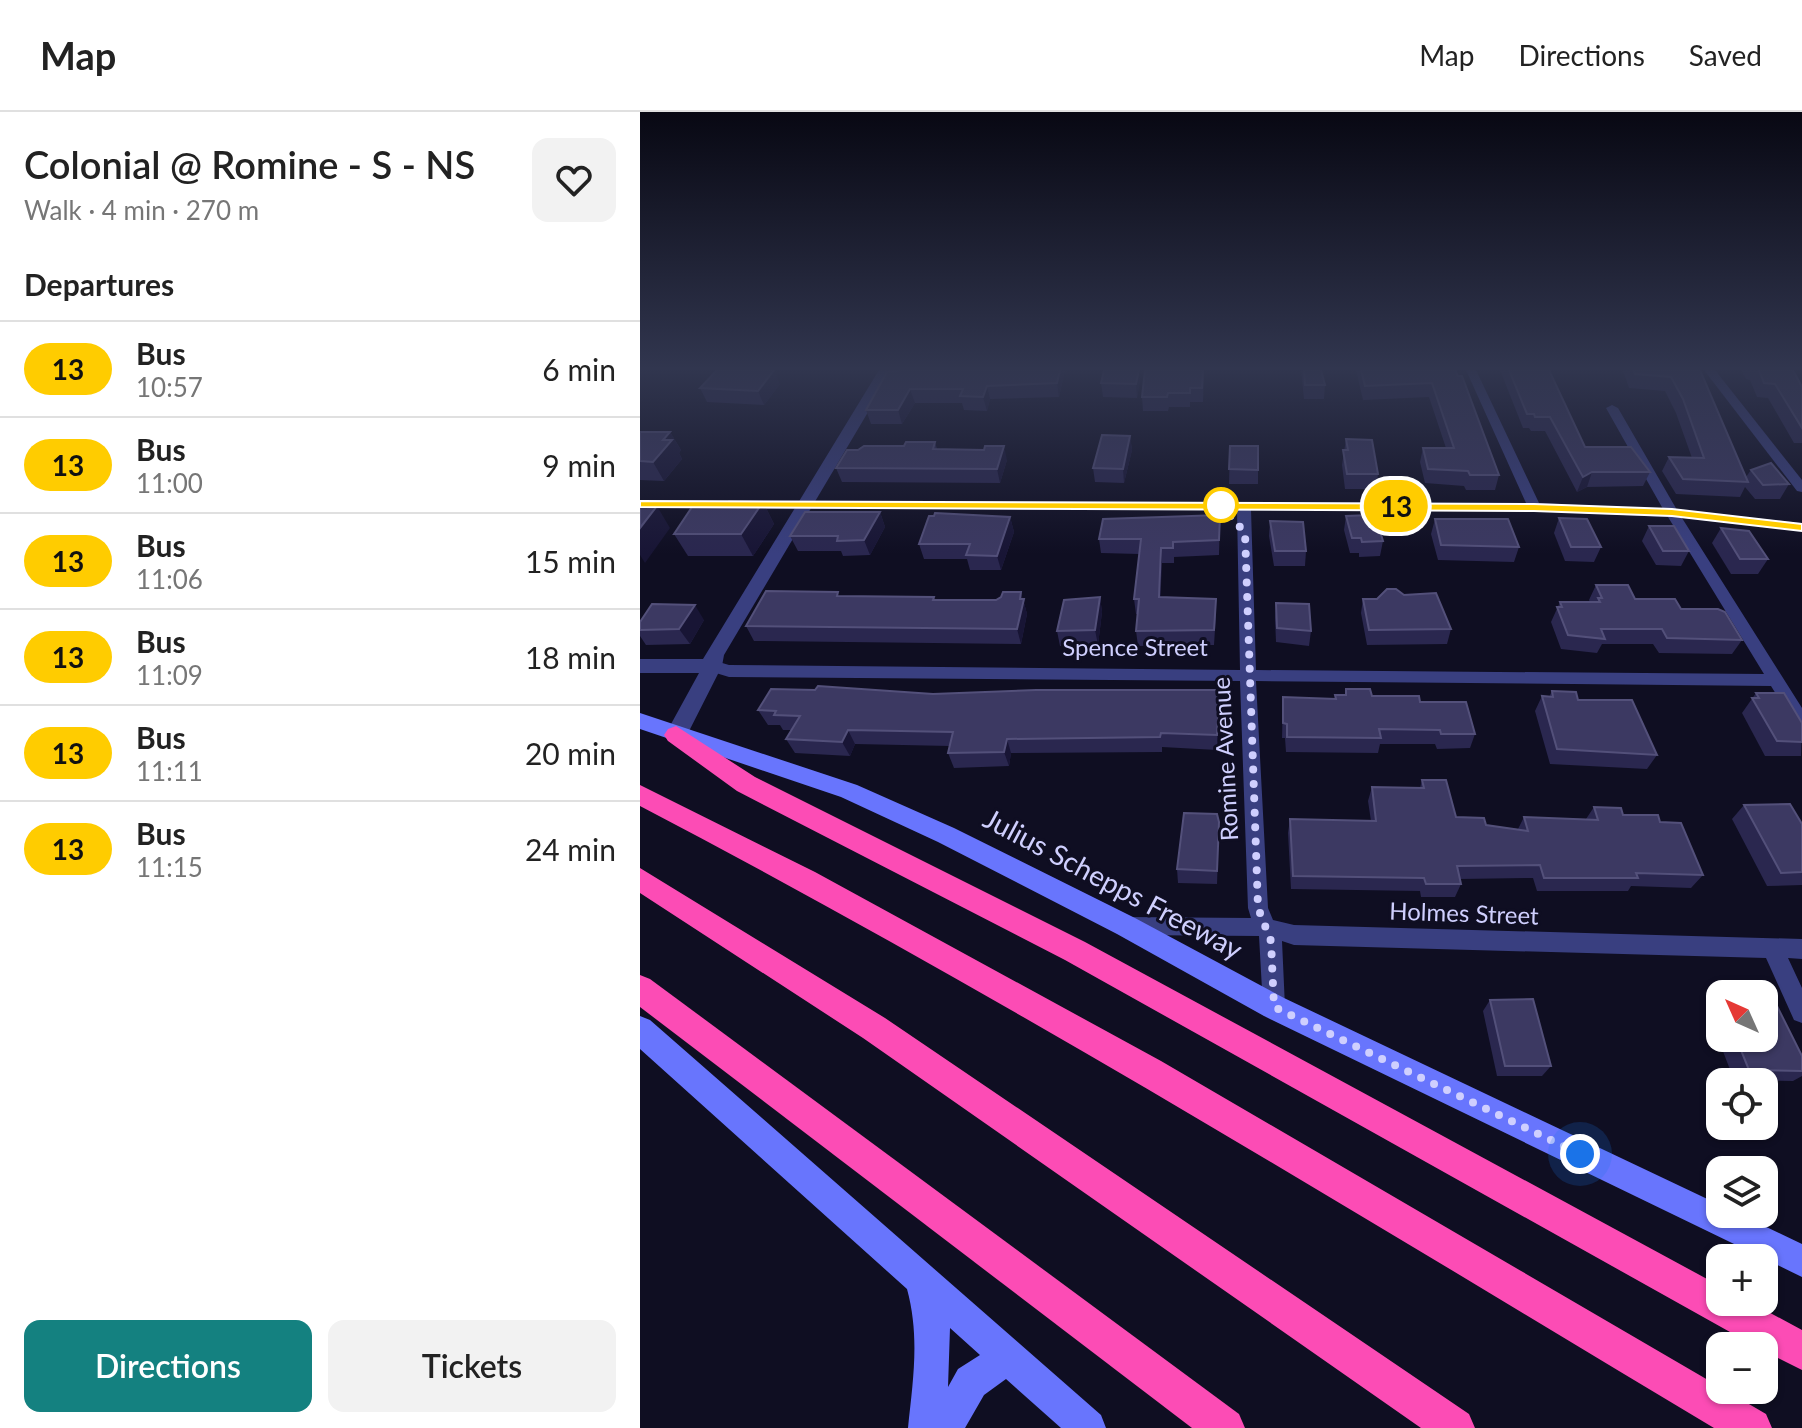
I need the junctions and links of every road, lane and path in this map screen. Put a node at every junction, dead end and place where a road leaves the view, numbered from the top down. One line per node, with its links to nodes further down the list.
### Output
1 (849, 431): 7 (street)
2 (1499, 431): 9 (street)
3 (1625, 431): 10 (street)
4 (1757, 431): 5 (street)
5 (1802, 488)
6 (640, 504): 7 (street)
7 (805, 505): 8 (street); 13 (street)
8 (1244, 505): 9 (street); 14 (street, Romine Avenue)
9 (1534, 507): 10 (street)
10 (1672, 513): 11 (street); 15 (street)
11 (1802, 527)
12 (640, 666): 13 (street, Spence Street)
13 (712, 666): 14 (street, Spence Street); 18 (street)
14 (1248, 675): 15 (street, Spence Street); 22 (street, Romine Avenue)
15 (1774, 680): 16 (street)
16 (1801, 719)
17 (640, 721): 18 (main road, Julius Schepps Freeway)
18 (676, 735): 21 (main road, Julius Schepps Freeway); 31 (highway)
19 (640, 795): 38 (highway)
20 (640, 879): 37 (highway)
21 (1126, 926): 22 (street, Holmes Street); 26 (main road, Julius Schepps Freeway)
22 (1265, 927): 23 (street, Holmes Street); 26 (street, Romine Avenue)
23 (1772, 948): 24 (street, Holmes Street); 27 (street)
24 (1802, 949)
25 (640, 989): 33 (highway)
26 (1274, 1007): 29 (main road, Julius Schepps Freeway)
27 (1802, 1012)
28 (640, 1030): 30 (main road)
29 (1802, 1261)
30 (920, 1275): 32 (main road); 34 (main road)
31 (1802, 1351)
32 (1006, 1358): 35 (main road); 36 (main road)
33 (1218, 1422)
34 (926, 1428)
35 (945, 1428)
36 (1088, 1428)
37 (1455, 1428)
38 (1752, 1428)

